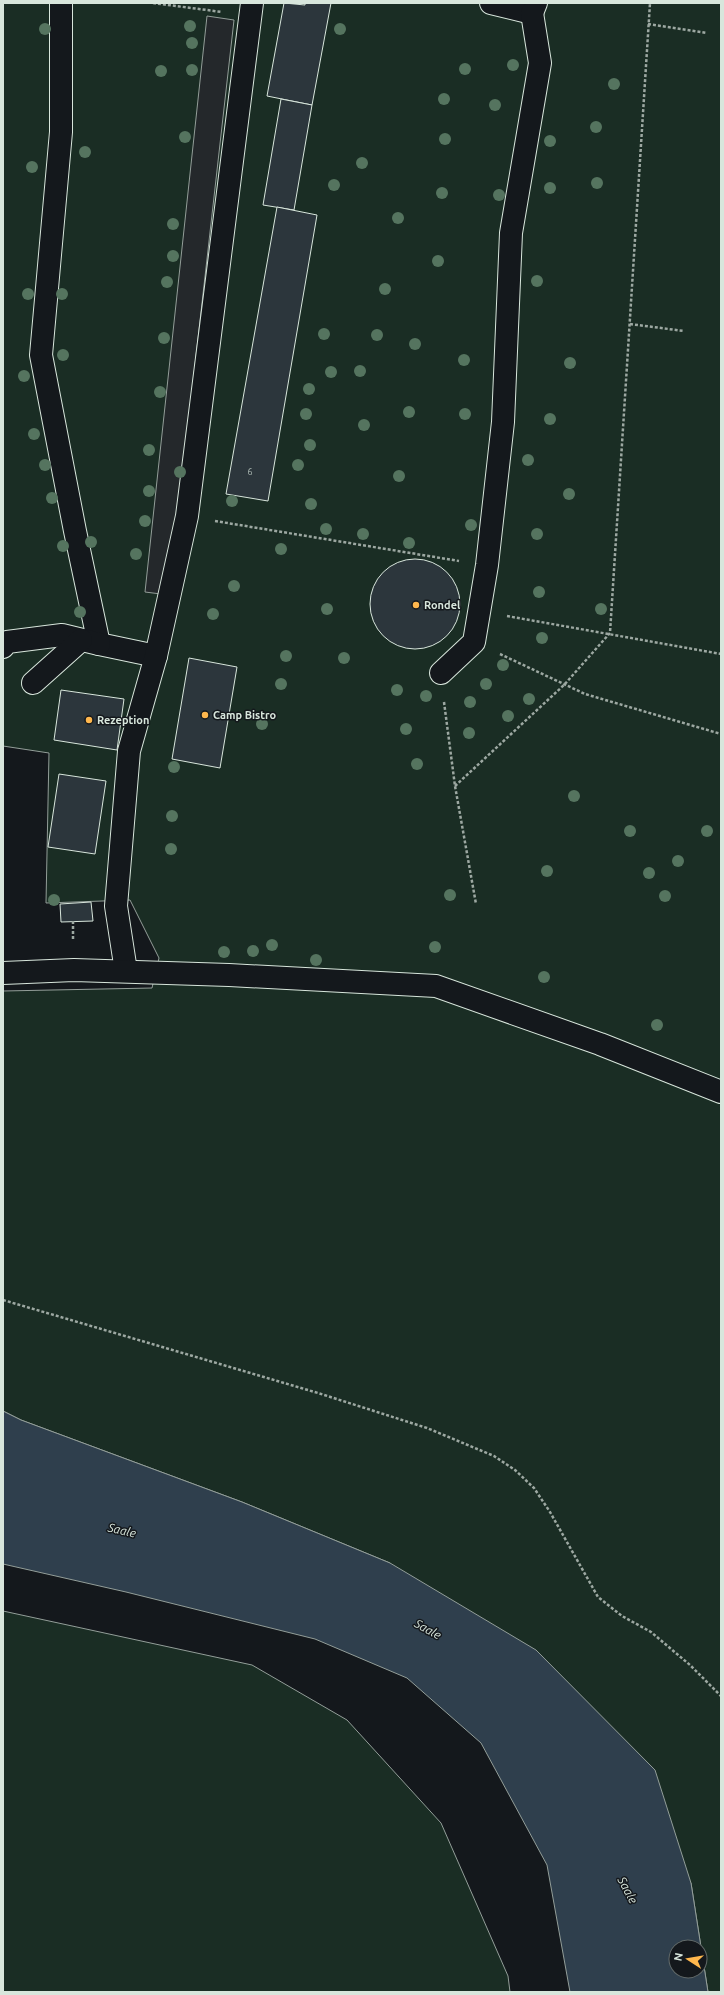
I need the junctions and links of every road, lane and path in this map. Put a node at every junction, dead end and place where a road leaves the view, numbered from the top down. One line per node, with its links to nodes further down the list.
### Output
1 (61, 3): 15 (street)
2 (153, 3): 6 (path)
3 (491, 3): 5 (street)
4 (650, 3): 7 (path)
5 (534, 8): 12 (street)
6 (251, 9): 11 (street)
7 (648, 24): 8 (path); 9 (path)
8 (708, 33)
9 (630, 324): 10 (path); 14 (path)
10 (684, 331)
11 (187, 516): 12 (path); 19 (street)
12 (487, 565): 13 (street)
13 (480, 611): 14 (path); 16 (street)
14 (610, 633): 18 (path); 22 (path)
15 (90, 642): 17 (street); 19 (street); 21 (street)
16 (474, 642): 20 (street); 22 (path)
17 (3, 647)
18 (721, 654)
19 (156, 656): 26 (street)
20 (441, 673): 24 (path)
21 (33, 683)
22 (564, 685): 23 (path); 24 (path)
23 (721, 734)
24 (455, 786): 25 (path)
25 (476, 904)
26 (126, 971): 27 (street); 28 (street)
27 (3, 973)
28 (721, 1092)
29 (3, 1300): 30 (path)
30 (721, 1696)

